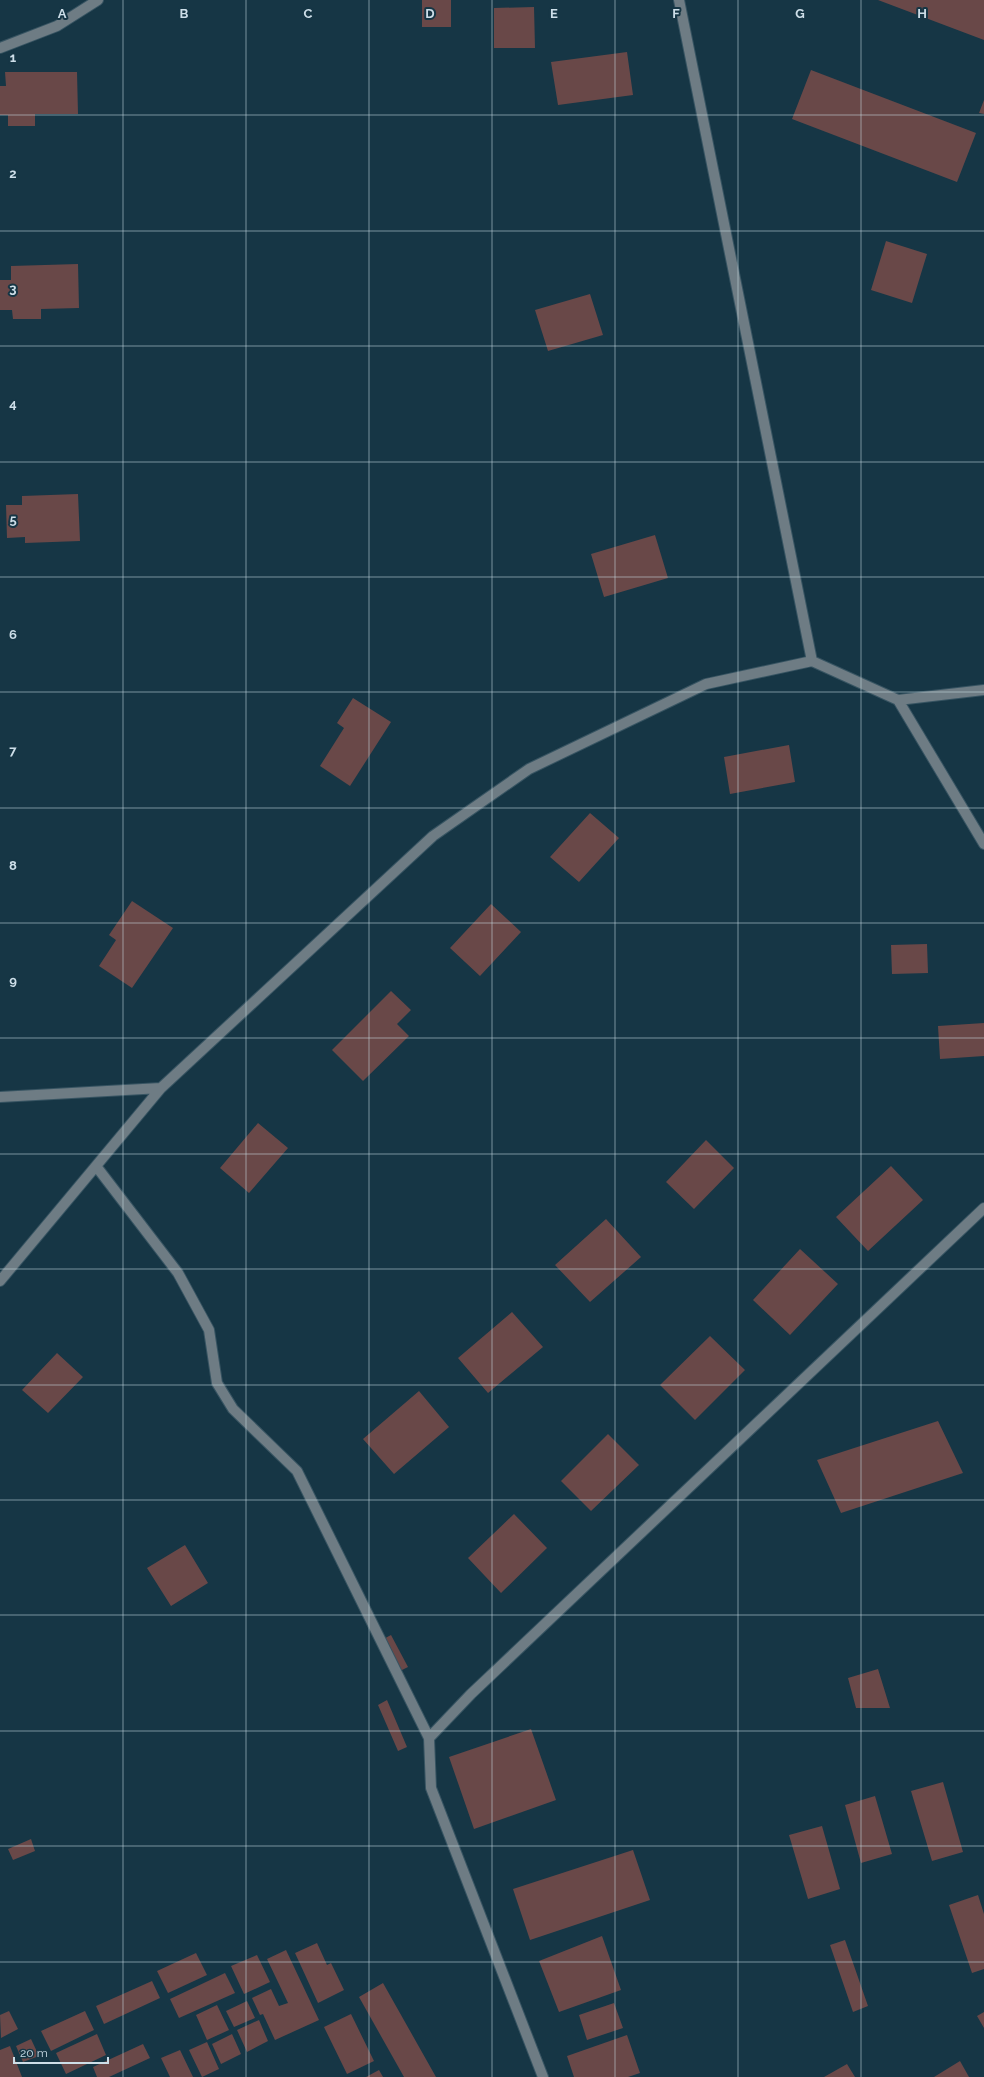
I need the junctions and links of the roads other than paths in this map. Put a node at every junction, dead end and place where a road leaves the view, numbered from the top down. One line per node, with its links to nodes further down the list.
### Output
1 (98, 0): 3 (street)
2 (679, 0): 4 (street)
3 (0, 48)
4 (812, 661): 6 (street); 8 (street)
5 (984, 690): 6 (street)
6 (898, 700): 7 (street)
7 (984, 844)
8 (161, 1088): 9 (street); 10 (street)
9 (0, 1097)
10 (96, 1166): 12 (street); 13 (street)
11 (984, 1208): 13 (street)
12 (0, 1281)
13 (429, 1738): 14 (street)
14 (543, 2077)

